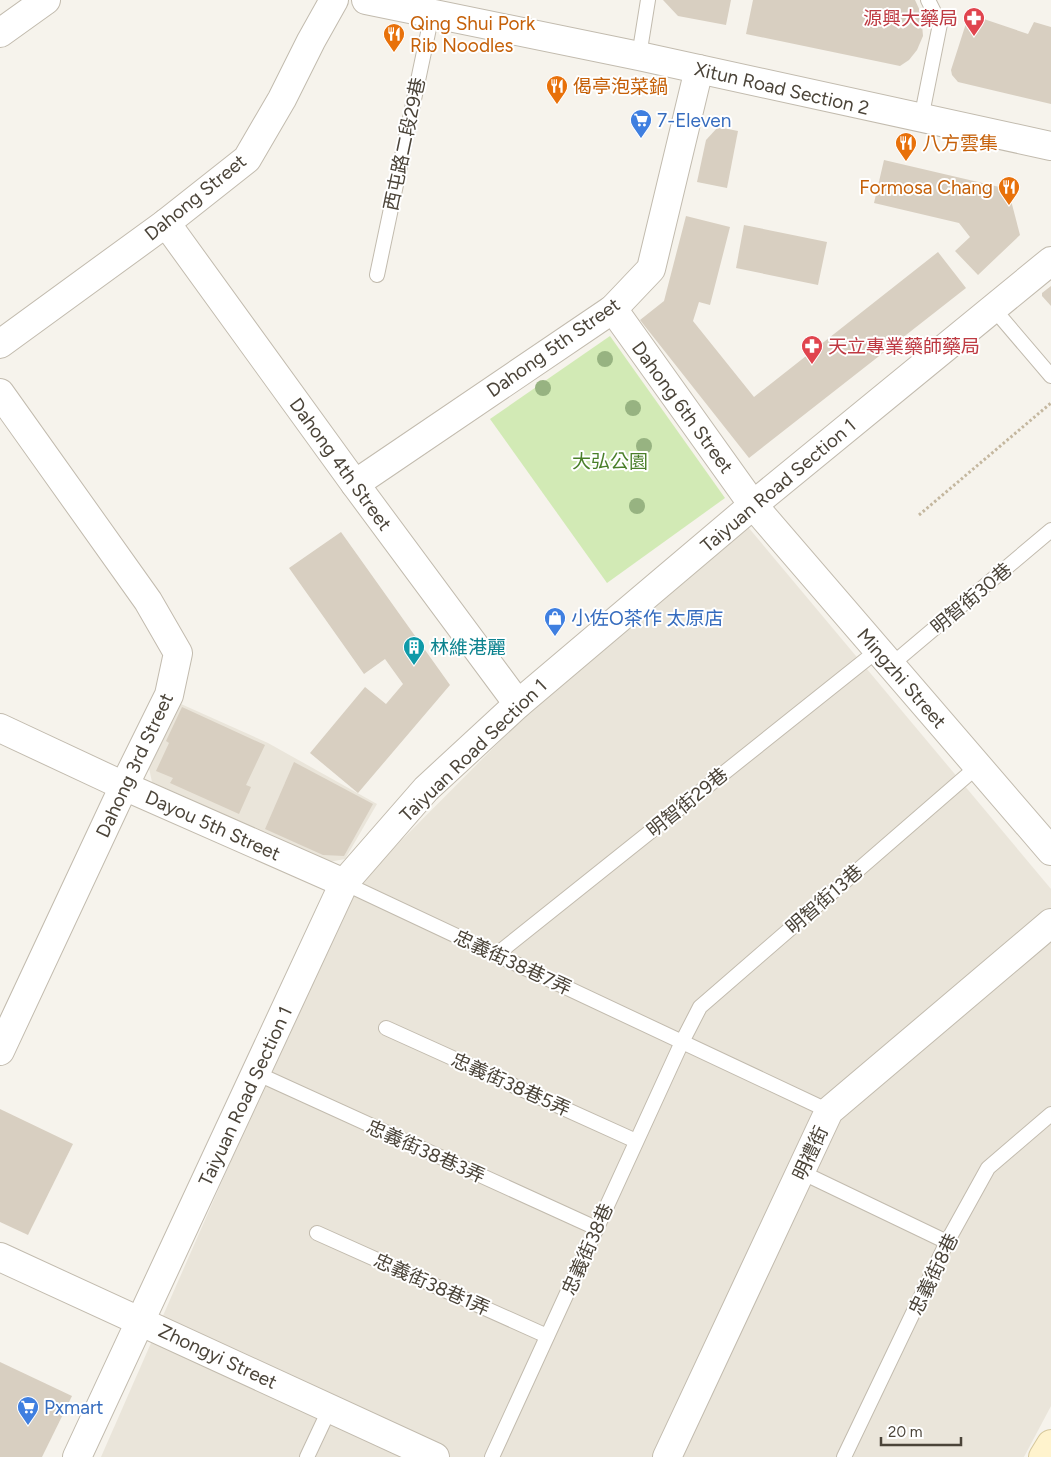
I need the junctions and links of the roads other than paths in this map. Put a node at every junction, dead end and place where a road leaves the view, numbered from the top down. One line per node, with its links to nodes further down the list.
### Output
1 (46, 0): 7 (street)
2 (334, 0): 12 (street, Dahong Street)
3 (366, 0): 6 (street, Xitun Road Section 2)
4 (648, 0): 8 (lane)
5 (928, 0): 10 (lane)
6 (432, 14): 8 (street, Xitun Road Section 2); 14 (lane, 西屯路二段29巷)
7 (0, 33)
8 (639, 56): 9 (street, Xitun Road Section 2)
9 (699, 69): 10 (street, Xitun Road Section 2); 16 (street, Dahong 5th Street)
10 (921, 119): 11 (street, Xitun Road Section 2)
11 (1051, 146)
12 (166, 223): 17 (street, Dahong Street); 20 (street, Dahong 4th Street)
13 (1051, 261): 15 (street, Taiyuan Road Section 1)
14 (377, 275)
15 (993, 308): 18 (lane); 21 (street, Taiyuan Road Section 1)
16 (613, 310): 20 (street, Dahong 5th Street); 21 (street, Dahong 6th Street)
17 (0, 344)
18 (1051, 376)
19 (0, 393): 27 (street, Dahong 3rd Street)
20 (355, 484): 24 (street, Dahong 4th Street)
21 (753, 505): 23 (street, Mingzhi Street); 24 (street, Taiyuan Road Section 1)
22 (1051, 530): 23 (lane, 明智街30巷)
23 (884, 658): 26 (street, Mingzhi Street); 31 (lane, 明智街29巷)
24 (518, 704): 29 (street, Taiyuan Road Section 1)
25 (0, 728): 27 (street, Dayou 5th Street)
26 (978, 766): 28 (street, Mingzhi Street); 33 (lane, 明智街13巷)
27 (124, 786): 29 (street, Dayou 5th Street); 34 (street, Dahong 3rd Street)
28 (1051, 851)
29 (344, 883): 31 (lane, 忠義街38巷7弄); 35 (street, Taiyuan Road Section 1)
30 (1051, 923): 36 (street, 明禮街)
31 (497, 954): 33 (lane, 忠義街38巷7弄)
32 (386, 1028): 38 (lane, 忠義街38巷5弄)
33 (682, 1042): 36 (lane, 忠義街38巷7弄); 38 (lane, 忠義街38巷)
34 (0, 1051)
35 (256, 1073): 40 (lane, 忠義街38巷3弄); 44 (street, Taiyuan Road Section 1)
36 (830, 1111): 39 (street, 明禮街)
37 (1051, 1114): 42 (lane, 忠義街8巷)
38 (636, 1140): 40 (lane, 忠義街38巷)
39 (801, 1172): 42 (lane); 52 (street, 明禮街)
40 (596, 1228): 45 (lane, 忠義街38巷)
41 (317, 1233): 45 (lane, 忠義街38巷1弄)
42 (947, 1242): 53 (lane, 忠義街8巷)
43 (0, 1257): 44 (street, Zhongyi Street)
44 (141, 1320): 46 (street, Zhongyi Street); 48 (street, Taiyuan Road Section 1)
45 (547, 1336): 51 (lane, 忠義街38巷)
46 (330, 1408): 49 (lane); 50 (street, Zhongyi Street)
47 (1051, 1444): 54 (main road)
48 (77, 1457)
49 (306, 1457)
50 (435, 1457)
51 (492, 1457)
52 (666, 1457)
53 (844, 1457)
54 (1043, 1457)

